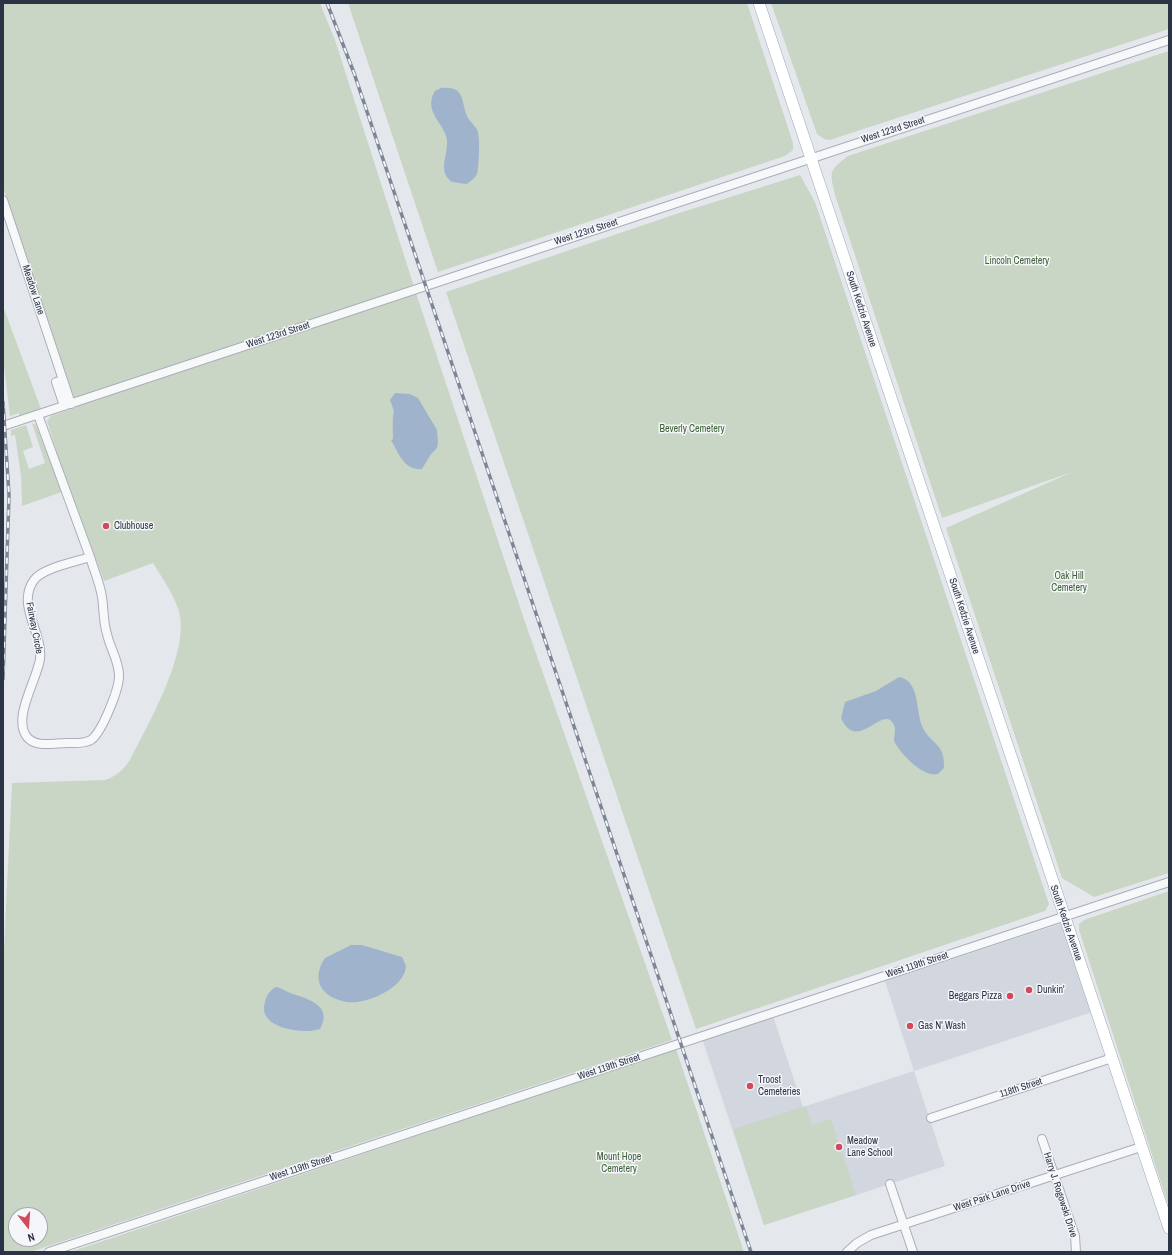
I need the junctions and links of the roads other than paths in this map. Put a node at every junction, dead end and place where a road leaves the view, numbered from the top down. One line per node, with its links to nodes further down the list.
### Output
1 (759, 3): 3 (main road, South Kedzie Avenue)
2 (1169, 40): 3 (street, West 123rd Street)
3 (811, 157): 5 (street, West 123rd Street); 10 (main road, South Kedzie Avenue)
4 (3, 200): 5 (street, Meadow Lane)
5 (68, 405): 6 (street, West 123rd Street)
6 (38, 415): 7 (street, West 123rd Street); 8 (street, Fairway Circle)
7 (3, 426)
8 (90, 557): 8 (street, Fairway Circle)
9 (1169, 882): 10 (street, West 119th Street)
10 (1064, 917): 11 (main road, South Kedzie Avenue); 19 (street, West 119th Street)
11 (1112, 1058): 12 (street, 118th Street); 14 (main road, South Kedzie Avenue)
12 (931, 1118)
13 (1042, 1139): 15 (street, Harry J. Rogowski Drive)
14 (1142, 1147): 15 (street, West Park Lane Drive); 18 (main road, South Kedzie Avenue)
15 (1055, 1175): 17 (street, West Park Lane Drive); 22 (street, Harry J. Rogowski Drive)
16 (890, 1184): 17 (street)
17 (903, 1225): 20 (street, West Park Lane Drive); 21 (street)
18 (1169, 1228)
19 (49, 1252)
20 (847, 1252)
21 (913, 1252)
22 (1076, 1252)

